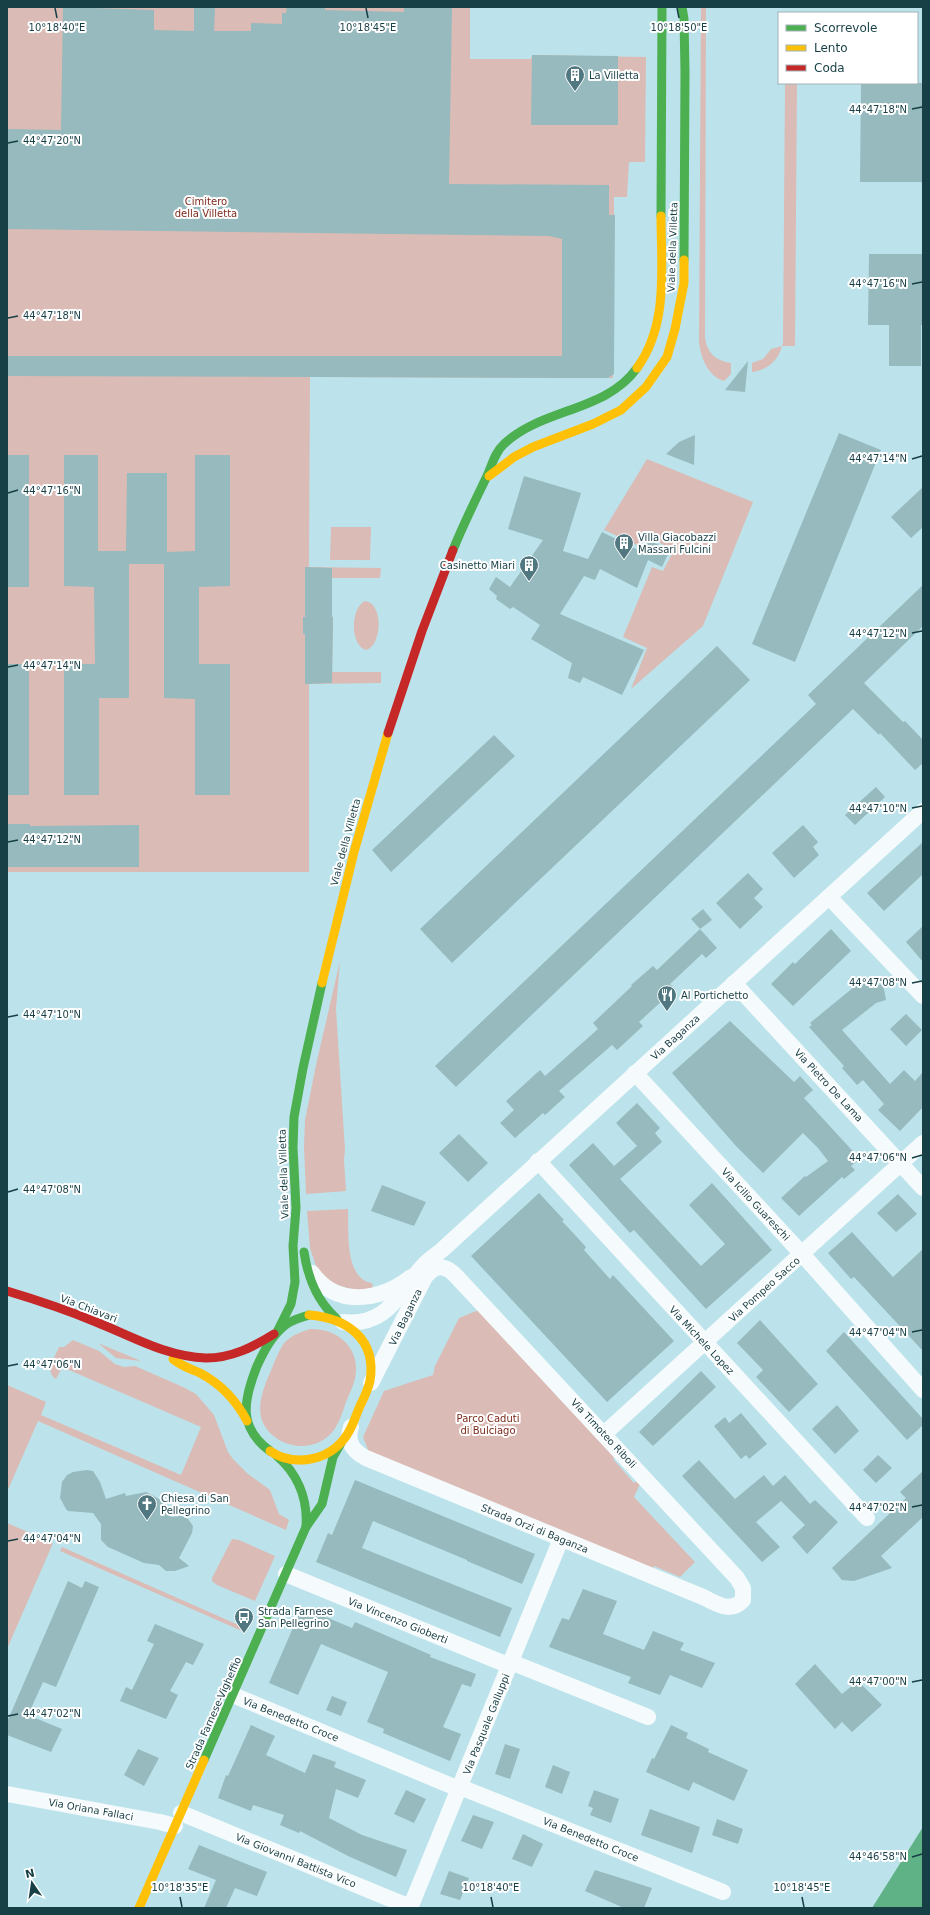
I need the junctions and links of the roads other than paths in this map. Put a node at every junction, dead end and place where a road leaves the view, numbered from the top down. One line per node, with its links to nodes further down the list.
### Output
1 (662, 7): 3 (street, Viale della Villetta)
2 (684, 11): 3 (street, Viale della Villetta)
3 (485, 480): 13 (street, Viale della Villetta)
4 (923, 811): 5 (street, Via Baganza)
5 (829, 897): 6 (street, Via Baganza); 7 (street)
6 (734, 983): 8 (street, Via Baganza); 11 (street, Via Pietro De Lama)
7 (923, 996)
8 (634, 1073): 10 (street, Via Baganza); 15 (street, Via Icilio Guareschi)
9 (923, 1143): 11 (street, Via Pompeo Sacco)
10 (538, 1161): 14 (street, Via Baganza); 22 (street, Via Michele Lopez)
11 (900, 1164): 12 (street, Via Pietro De Lama); 15 (street, Via Pompeo Sacco)
12 (923, 1188)
13 (296, 1225): 16 (street, Viale della Villetta); 21 (street, Viale della Villetta)
14 (445, 1248): 17 (street, Via Timoteo Riboli); 18 (street, Via Baganza)
15 (802, 1254): 22 (street, Via Pompeo Sacco); 25 (street, Via Icilio Guareschi)
16 (304, 1258): 18 (street); 20 (street, Viale della Villetta)
17 (449, 1270): 18 (street); 28 (street, Via Timoteo Riboli)
18 (423, 1272): 20 (street, Via Baganza); 24 (street, Via Baganza)
19 (7, 1291): 23 (street, Via Chiavari)
20 (340, 1320): 21 (street, Via Baganza); 24 (street, Via Baganza)
21 (277, 1331): 23 (street, Via Chiavari); 26 (street, Via Baganza)
22 (704, 1343): 28 (street, Via Pompeo Sacco); 31 (street, Via Michele Lopez)
23 (161, 1350): 26 (street, Via Chiavari)
24 (368, 1389): 27 (street, Via Baganza)
25 (923, 1390)
26 (248, 1422): 30 (street, Via Baganza)
27 (351, 1427): 29 (street, Via Baganza); 33 (street, Strada Orzi di Baganza)
28 (604, 1434): 35 (street, Via Timoteo Riboli)
29 (341, 1443): 30 (street, Via Baganza); 32 (street, Strada Farnese-Vigheffio)
30 (276, 1455): 32 (street, Strada Farnese-Vigheffio)
31 (867, 1518)
32 (306, 1528): 34 (street, Strada Farnese-Vigheffio)
33 (561, 1539): 35 (street, Strada Orzi di Baganza); 36 (street, Via Pasquale Galluppi)
34 (286, 1574): 36 (street, Via Vincenzo Gioberti); 37 (street, Strada Farnese-Vigheffio)
35 (740, 1603)
36 (510, 1664): 38 (street, Via Vincenzo Gioberti); 39 (street, Via Pasquale Galluppi)
37 (233, 1695): 39 (street, Via Benedetto Croce); 41 (street, Strada Farnese-Vigheffio)
38 (648, 1717)
39 (459, 1788): 42 (street, Via Benedetto Croce); 43 (street, Via Pasquale Galluppi)
40 (7, 1794): 41 (street, Via Oriana Fallaci)
41 (178, 1819): 43 (street, Via Giovanni Battista Vico); 44 (street, Strada Farnese-Vigheffio)
42 (723, 1892)
43 (410, 1907)
44 (139, 1908)

